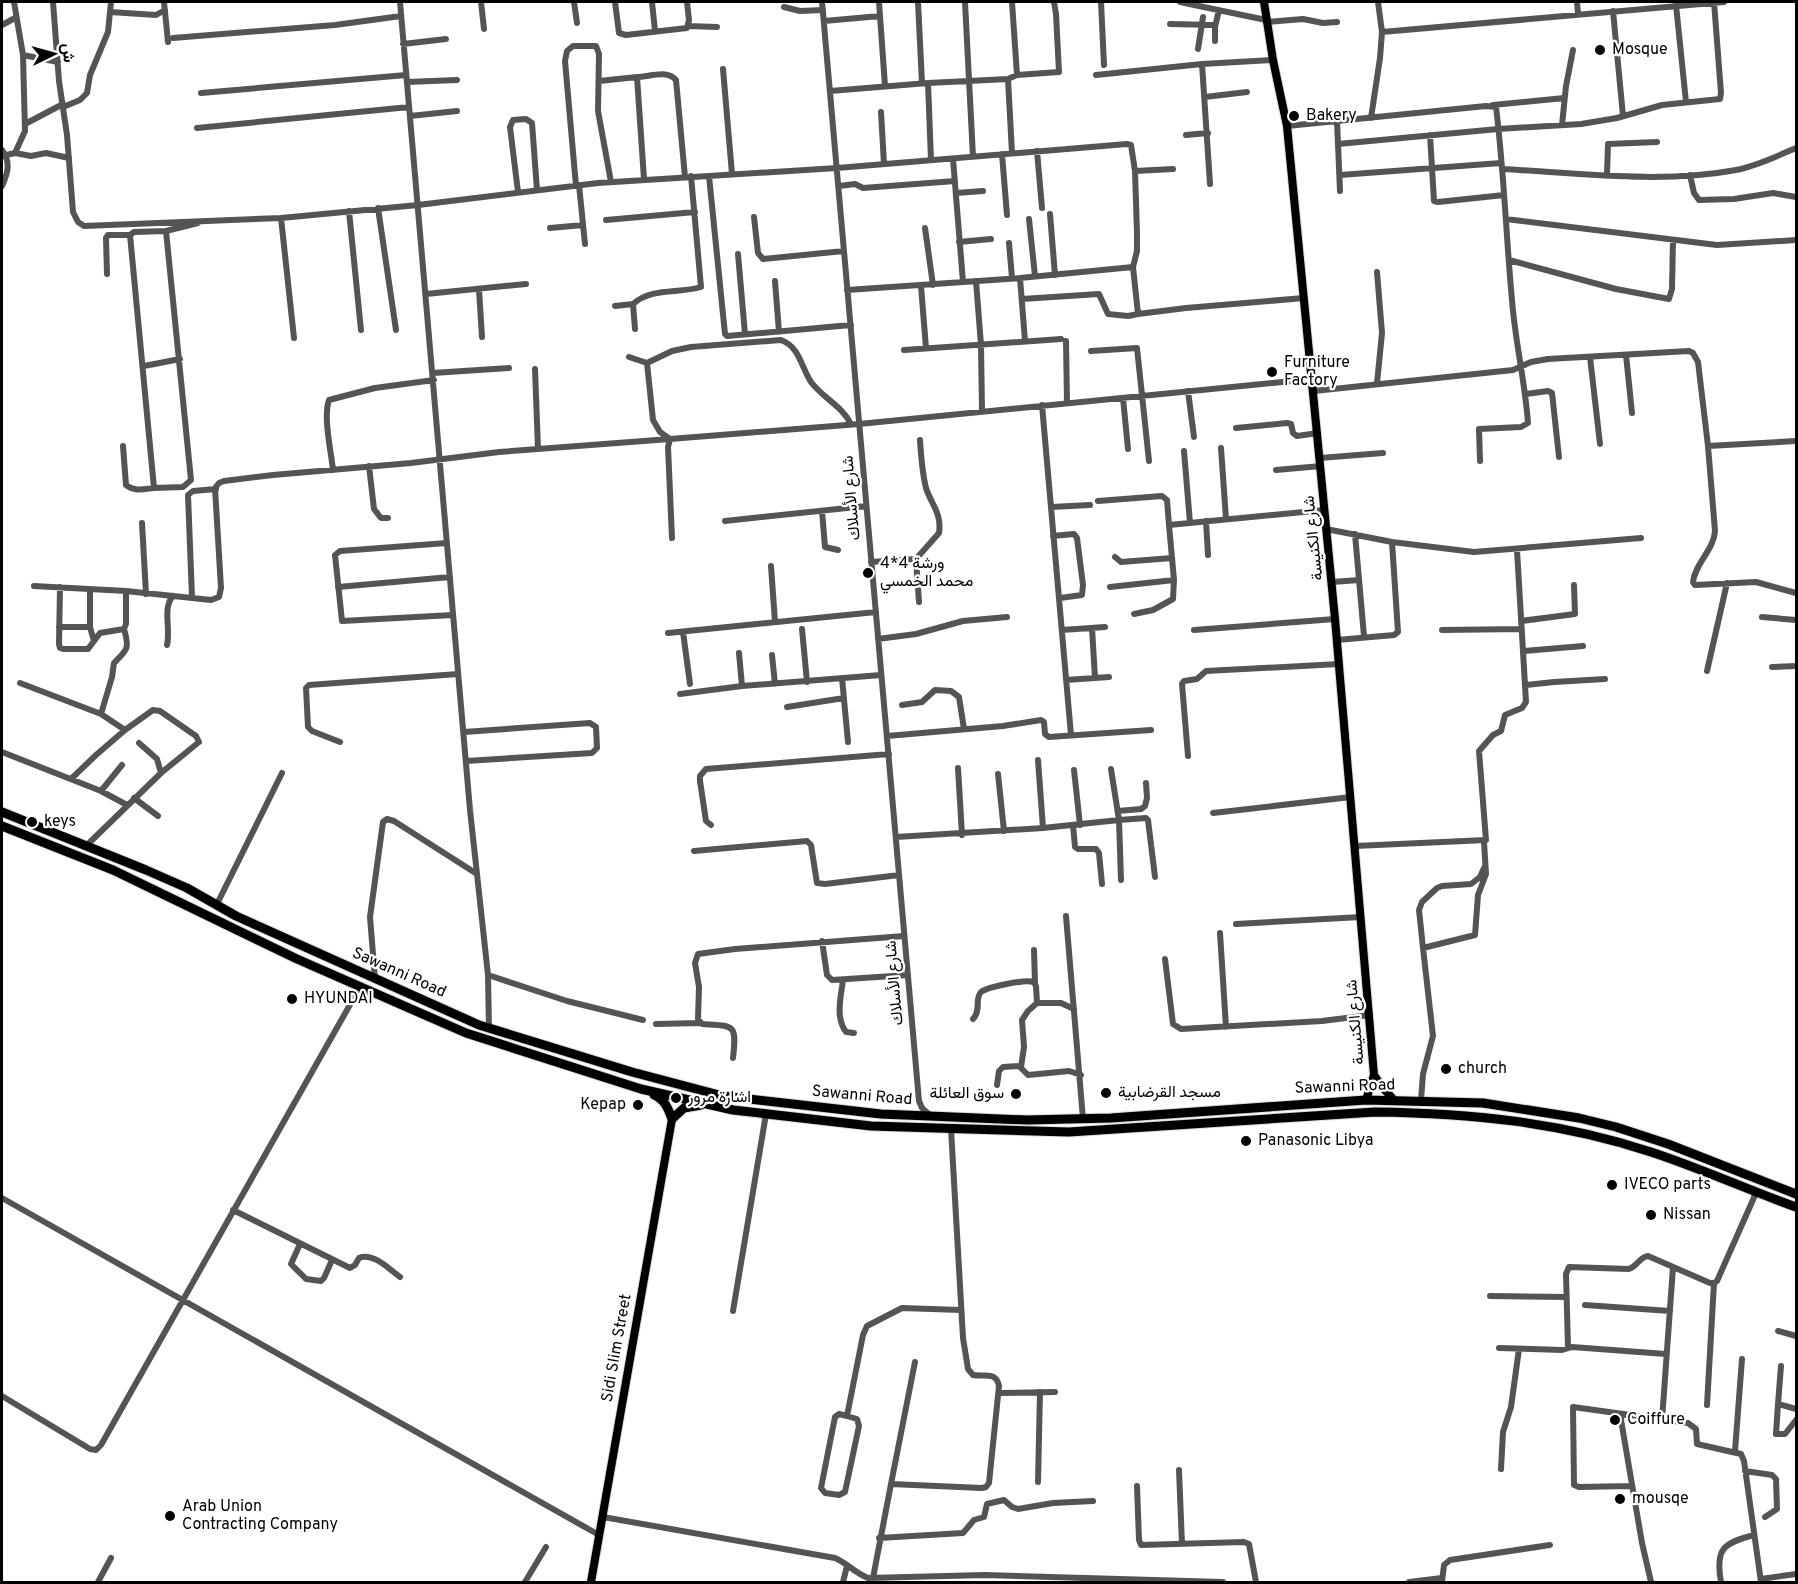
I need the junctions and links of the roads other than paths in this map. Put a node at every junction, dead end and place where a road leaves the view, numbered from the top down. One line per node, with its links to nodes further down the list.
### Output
1 (14, 2): 37 (street)
2 (53, 2): 58 (street)
3 (111, 2): 32 (street)
4 (164, 2): 27 (street)
5 (400, 2): 34 (street)
6 (481, 2): 48 (street)
7 (574, 2): 41 (street)
8 (615, 2): 49 (street)
9 (652, 2): 49 (street)
10 (687, 2): 46 (street)
11 (799, 2): 31 (street)
12 (822, 2): 28 (street, شارع الأسلاك)
13 (879, 2): 35 (street)
14 (918, 2): 71 (street)
15 (965, 2): 70 (street)
16 (1012, 2): 63 (street)
17 (1054, 2): 63 (street)
18 (1101, 2): 60 (street)
19 (1180, 2): 29 (street)
20 (1264, 2): 39 (main road, شارع الكنيسة)
21 (1378, 2): 50 (street)
22 (1577, 2): 33 (street)
23 (1714, 2): 24 (street); 25 (street); 78 (street)
24 (1724, 2)
25 (1676, 5): 30 (street); 78 (street)
26 (784, 7): 31 (street)
27 (165, 10): 32 (street); 34 (street)
28 (823, 10): 31 (street); 38 (street, شارع الأسلاك)
29 (1219, 10): 39 (street); 45 (street)
30 (1613, 10): 33 (street); 85 (street)
31 (800, 11)
32 (110, 12): 80 (street)
33 (1578, 14): 50 (street)
34 (401, 16): 53 (street)
35 (880, 16): 38 (street); 72 (street)
36 (1203, 17): 44 (street)
37 (15, 18): 43 (street); 56 (street)
38 (824, 21): 73 (street, شارع الأسلاك)
39 (1266, 21): 40 (street); 57 (main road, شارع الكنيسة)
40 (1337, 22)
41 (577, 23)
42 (1170, 24): 44 (street)
43 (2, 25)
44 (1201, 25): 45 (street); 54 (street)
45 (1215, 25): 52 (street)
46 (688, 26): 47 (street); 49 (street)
47 (717, 27)
48 (484, 29)
49 (655, 31)
50 (1382, 32): 86 (street)
51 (446, 39): 53 (street)
52 (1215, 41)
53 (403, 44): 62 (street)
54 (1198, 49)
55 (1573, 50): 77 (street)
56 (23, 55): 58 (street); 88 (street)
57 (1273, 60): 59 (street); 90 (main road, شارع الكنيسة)
58 (58, 62): 80 (street)
59 (1202, 64): 64 (street); 76 (street)
60 (1104, 65)
61 (723, 69): 114 (street)
62 (406, 75): 69 (street); 75 (street)
63 (1017, 75): 66 (street)
64 (1096, 75)
65 (637, 77): 68 (street); 119 (street); 120 (street)
66 (1008, 79): 70 (street); 101 (street)
67 (457, 80): 69 (street)
68 (599, 81): 122 (street); 124 (street)
69 (406, 82): 81 (street)
70 (969, 82): 71 (street); 104 (street)
71 (925, 83): 72 (street); 107 (street)
72 (885, 86): 73 (street)
73 (830, 91): 110 (street, شارع الأسلاك)
74 (1246, 92): 76 (street)
75 (201, 93)
76 (1205, 97): 93 (street)
77 (1564, 98): 79 (street); 89 (street)
78 (1686, 102): 85 (street)
79 (1493, 105): 86 (street); 92 (street)
80 (63, 106): 88 (street); 105 (street)
81 (409, 107): 84 (street); 91 (street)
82 (457, 111): 84 (street)
83 (881, 112): 108 (street)
84 (410, 116): 134 (street)
85 (1623, 116): 89 (street)
86 (1371, 118): 87 (street)
87 (1337, 121): 90 (street); 97 (street)
88 (25, 124): 100 (street)
89 (1562, 125): 92 (street)
90 (1287, 126): 177 (main road, شارع الكنيسة)
91 (197, 128)
92 (1498, 129): 95 (street); 109 (street)
93 (1208, 133): 94 (street); 123 (street)
94 (1186, 135)
95 (1430, 135): 97 (street); 111 (street)
96 (1657, 142): 115 (street)
97 (1338, 144): 116 (street)
98 (1797, 148): 117 (street)
99 (1037, 151): 101 (street); 113 (street); 136 (street)
100 (15, 153): 102 (street); 105 (street)
101 (1012, 153): 103 (street)
102 (3, 154): 125 (street)
103 (1002, 154): 104 (street); 140 (street)
104 (973, 157): 106 (street)
105 (69, 158): 146 (street)
106 (953, 159): 107 (street); 121 (street)
107 (931, 160): 108 (street)
108 (884, 164): 110 (street)
109 (1502, 166): 111 (street); 115 (street); 132 (street)
110 (837, 168): 114 (street); 126 (street, شارع الأسلاك)
111 (1431, 168): 116 (street); 132 (street)
112 (1173, 169): 113 (street)
113 (1135, 171): 161 (street)
114 (732, 174): 118 (street)
115 (1607, 174): 117 (street)
116 (1340, 175): 129 (street)
117 (1690, 175): 133 (street)
118 (709, 176): 119 (street); 187 (street)
119 (688, 177): 120 (street); 138 (street)
120 (644, 179): 122 (street)
121 (955, 181): 126 (street); 131 (street)
122 (611, 182): 124 (street)
123 (1210, 184)
124 (577, 185): 127 (street); 147 (street)
125 (2, 186)
126 (839, 186): 158 (street, شارع الأسلاك)
127 (537, 190): 130 (street); 130 (street)
128 (983, 191): 131 (street)
129 (1340, 191)
130 (518, 192): 134 (street)
131 (956, 193): 155 (street)
132 (1504, 195): 144 (street)
133 (1797, 197)
134 (418, 205): 135 (street); 176 (street)
135 (378, 208): 137 (street); 185 (street)
136 (1042, 208)
137 (349, 211): 142 (street); 184 (street)
138 (695, 212): 145 (street); 179 (street)
139 (1050, 214): 164 (street)
140 (1007, 215)
141 (754, 217): 158 (street)
142 (281, 218): 146 (street); 189 (street)
143 (1029, 219): 165 (street)
144 (1506, 219): 153 (street); 160 (street)
145 (606, 220)
146 (205, 221): 150 (street)
147 (583, 225): 148 (street); 157 (street)
148 (550, 228)
149 (925, 228): 172 (street)
150 (166, 231): 151 (street); 198 (street)
151 (130, 235): 163 (street); 200 (street)
152 (991, 239): 155 (street)
153 (1673, 240): 154 (street); 160 (street)
154 (1797, 240)
155 (959, 242): 170 (street)
156 (1009, 243): 166 (street)
157 (585, 244)
158 (844, 251): 175 (street, شارع الأسلاك)
159 (738, 254): 187 (street)
160 (1509, 260): 201 (street)
161 (1133, 267): 164 (street); 181 (street)
162 (1377, 272): 206 (street)
163 (107, 274)
164 (1054, 275): 165 (street)
165 (1035, 276): 167 (street)
166 (1012, 278): 167 (street); 169 (street)
167 (1020, 278): 178 (street)
168 (775, 281): 186 (street)
169 (976, 281): 170 (street); 191 (street)
170 (963, 282): 172 (street)
171 (526, 284): 174 (street)
172 (933, 285): 173 (street)
173 (921, 286): 175 (street); 192 (street)
174 (479, 290): 176 (street); 188 (street)
175 (847, 290): 182 (street, شارع الأسلاك)
176 (426, 294): 204 (street)
177 (1304, 298): 181 (street); 205 (main road, شارع الكنيسة)
178 (1022, 299): 181 (street); 190 (street)
179 (633, 304): 180 (street); 183 (street)
180 (615, 306)
181 (1138, 314)
182 (850, 325): 186 (street); 216 (street, شارع الأسلاك)
183 (635, 329)
184 (361, 330)
185 (396, 330)
186 (779, 332): 187 (street)
187 (745, 334)
188 (482, 337)
189 (294, 338)
190 (1025, 341): 191 (street); 212 (street)
191 (981, 345): 192 (street); 214 (street)
192 (926, 348): 193 (street)
193 (904, 350)
194 (1091, 351): 210 (street)
195 (1626, 355): 197 (street); 215 (street); 226 (street)
196 (629, 357): 199 (street)
197 (1590, 357): 201 (street); 224 (street)
198 (180, 359): 200 (street); 240 (street)
199 (647, 363): 217 (street); 221 (street)
200 (144, 366): 240 (street)
201 (1522, 367): 206 (street); 209 (street)
202 (509, 368): 204 (street)
203 (535, 369): 227 (street)
204 (433, 377): 233 (street); 238 (street)
205 (1312, 379): 207 (street); 208 (main road, شارع الكنيسة)
206 (1377, 383): 208 (street)
207 (1188, 391): 210 (street); 220 (street)
208 (1314, 391): 219 (main road, شارع الكنيسة)
209 (1526, 394): 232 (street); 235 (street)
210 (1143, 396): 211 (street); 234 (street)
211 (1123, 398): 212 (street); 229 (street)
212 (1067, 403): 213 (street)
213 (1042, 405): 214 (street); 245 (street)
214 (982, 411): 216 (street)
215 (1632, 413)
216 (859, 423): 217 (street); 244 (street, شارع الأسلاك)
217 (851, 424): 221 (street)
218 (1236, 428): 219 (street)
219 (1318, 433): 236 (main road, شارع الكنيسة)
220 (1194, 437)
221 (670, 438): 227 (street); 258 (street)
222 (920, 440): 267 (street)
223 (1797, 441): 226 (street)
224 (1600, 444)
225 (123, 446): 240 (street)
226 (1708, 446): 274 (street)
227 (538, 448): 233 (street)
228 (1221, 448): 249 (street)
229 (1128, 449)
230 (1184, 451): 253 (street)
231 (1383, 453): 236 (street)
232 (1559, 457)
233 (441, 459): 237 (street); 261 (street)
234 (1149, 461)
235 (1480, 461)
236 (1320, 462): 239 (street); 246 (main road, شارع الكنيسة)
237 (369, 466): 238 (street); 248 (street)
238 (333, 470): 241 (street)
239 (1276, 470)
240 (154, 489)
241 (216, 489): 285 (street); 285 (street)
242 (1098, 501): 254 (street)
243 (1090, 505): 245 (street)
244 (866, 506): 247 (street); 268 (street, شارع الأسلاك)
245 (1051, 507): 257 (street)
246 (1324, 510): 249 (street); 255 (main road, شارع الكنيسة)
247 (822, 511): 250 (street); 262 (street)
248 (388, 518)
249 (1226, 519): 251 (street)
250 (725, 521)
251 (1206, 521): 253 (street); 264 (street)
252 (142, 523): 283 (street)
253 (1190, 523): 254 (street)
254 (1169, 525): 266 (street)
255 (1326, 529): 256 (street); 273 (main road, شارع الكنيسة)
256 (1355, 534): 260 (street); 272 (street)
257 (1053, 537): 286 (street); 286 (street)
258 (672, 538)
259 (1641, 538): 263 (street)
260 (1392, 542): 263 (street); 309 (street)
261 (447, 543): 270 (street); 278 (street)
262 (837, 550)
263 (1517, 550): 295 (street)
264 (1208, 555)
265 (1115, 557): 266 (street)
266 (1172, 558): 271 (street)
267 (916, 559): 268 (street); 287 (street)
268 (871, 562): 288 (street, شارع الأسلاك)
269 (771, 566): 296 (street)
270 (450, 577): 278 (street); 290 (street)
271 (1174, 580): 279 (street); 289 (street)
272 (1359, 580): 273 (street); 309 (street)
273 (1332, 582): 293 (main road, شارع الكنيسة)
274 (1727, 584): 282 (street); 321 (street)
275 (1574, 585): 295 (street)
276 (34, 586): 277 (street)
277 (60, 587): 280 (street); 297 (street)
278 (338, 587): 290 (street)
279 (1110, 587)
280 (90, 589): 281 (street); 298 (street)
281 (126, 591): 283 (street); 301 (street)
282 (1797, 593)
283 (146, 594): 284 (street)
284 (173, 596): 285 (street); 313 (street)
285 (192, 597)
286 (1059, 598): 304 (street)
287 (920, 602)
288 (876, 612): 296 (street); 310 (street, شارع الأسلاك)
289 (1134, 614)
290 (453, 615): 322 (street)
291 (1007, 617): 310 (street)
292 (1762, 617): 294 (street)
293 (1335, 620): 305 (street); 311 (main road, شارع الكنيسة)
294 (1797, 620)
295 (1521, 621): 303 (street)
296 (775, 622): 307 (street)
297 (59, 627): 298 (street); 312 (street)
298 (90, 627): 312 (street)
299 (1105, 627): 300 (street)
300 (1092, 628): 304 (street); 326 (street)
301 (124, 629): 312 (street); 339 (street)
302 (802, 629): 329 (street)
303 (1521, 629): 306 (street); 315 (street)
304 (1062, 630): 327 (street)
305 (1194, 630)
306 (1442, 630)
307 (683, 632): 308 (street); 331 (street)
308 (668, 633)
309 (1364, 636): 311 (street)
310 (878, 639): 323 (street, شارع الأسلاك)
311 (1337, 640): 318 (main road, شارع الكنيسة)
312 (94, 642)
313 (167, 645)
314 (1583, 646): 315 (street)
315 (1524, 651): 333 (street)
316 (739, 653): 334 (street)
317 (772, 655): 332 (street)
318 (1340, 664): 351 (street); 364 (main road, شارع الكنيسة)
319 (1797, 666): 320 (street)
320 (1772, 667)
321 (1707, 671)
322 (458, 674): 343 (street); 346 (street)
323 (881, 675): 325 (street); 345 (street, شارع الأسلاك)
324 (1109, 677): 326 (street)
325 (842, 678): 329 (street); 336 (street)
326 (1095, 678): 327 (street)
327 (1066, 680): 344 (street)
328 (1605, 680): 333 (street)
329 (807, 682): 332 (street)
330 (21, 683): 339 (street)
331 (690, 684)
332 (775, 684): 334 (street)
333 (1526, 685): 379 (street)
334 (742, 686): 335 (street)
335 (680, 694)
336 (844, 698): 338 (street); 347 (street)
337 (902, 705): 340 (street)
338 (787, 707)
339 (101, 714): 341 (street)
340 (964, 729): 344 (street); 345 (street)
341 (125, 730): 359 (street); 361 (street)
342 (1151, 730): 344 (street)
343 (464, 732): 353 (street); 353 (street)
344 (1071, 735)
345 (888, 736): 350 (street, شارع الأسلاك)
346 (340, 742)
347 (848, 742)
348 (139, 743): 359 (street)
349 (2, 752): 361 (street)
350 (889, 754): 372 (street); 378 (street, شارع الأسلاك)
351 (1188, 756)
352 (1038, 760): 375 (street)
353 (466, 761): 384 (street)
354 (122, 765): 363 (street)
355 (958, 768): 377 (street)
356 (1111, 769): 367 (street)
357 (1074, 770): 373 (street)
358 (282, 773): 389 (street)
359 (161, 774): 365 (street)
360 (998, 774): 376 (street)
361 (71, 779): 363 (street)
362 (1146, 783): 367 (street)
363 (101, 791): 366 (street)
364 (1351, 797): 369 (street); 381 (main road, شارع الكنيسة)
365 (134, 798): 366 (street); 370 (street)
366 (127, 805): 380 (street)
367 (1118, 811): 371 (street)
368 (2, 812): 380 (highway, Sawanni Road)
369 (1213, 813)
370 (158, 816)
371 (1119, 820): 373 (street); 386 (street); 387 (street)
372 (711, 825)
373 (1076, 825): 375 (street); 388 (street)
374 (2, 826): 404 (highway, Sawanni Road)
375 (1043, 828): 376 (street)
376 (1004, 831): 377 (street)
377 (962, 835): 378 (street)
378 (896, 837): 385 (street, شارع الأسلاك)
379 (1484, 842): 381 (street); 383 (street)
380 (87, 845): 389 (highway, Sawanni Road)
381 (1355, 846): 391 (main road, شارع الكنيسة)
382 (694, 851): 385 (street)
383 (1486, 864): 396 (street); 396 (street)
384 (477, 874): 399 (street); 401 (street)
385 (899, 875): 394 (street, شارع الأسلاك)
386 (1155, 877)
387 (1121, 880)
388 (1102, 884)
389 (216, 906): 401 (highway, Sawanni Road)
390 (1066, 916): 407 (street)
391 (1361, 916): 392 (street); 410 (main road, شارع الكنيسة)
392 (1236, 924)
393 (1220, 933): 416 (street)
394 (904, 936): 395 (street); 400 (street, شارع الأسلاك)
395 (822, 941): 402 (street); 413 (street)
396 (1423, 948): 427 (street)
397 (1034, 950): 403 (street)
398 (1165, 959): 416 (street)
399 (488, 975): 412 (street); 417 (street)
400 (908, 975): 402 (street); 428 (street, شارع الأسلاك)
401 (375, 979): 406 (highway, Sawanni Road)
402 (843, 980): 418 (street)
403 (1035, 984): 405 (street); 411 (street)
404 (360, 987): 408 (highway, Sawanni Road); 440 (street)
405 (1037, 1003): 407 (street); 420 (street)
406 (434, 1004): 408 (highway); 409 (highway, Sawanni Road)
407 (1074, 1009): 422 (street)
408 (425, 1015): 415 (highway, Sawanni Road)
409 (456, 1015): 415 (highway); 417 (highway, Sawanni Road)
410 (1370, 1015): 416 (street); 421 (main road, شارع الكنيسة)
411 (973, 1019)
412 (643, 1020)
413 (700, 1023): 414 (street); 419 (street)
414 (656, 1024)
415 (450, 1026): 424 (highway, Sawanni Road)
416 (1226, 1026)
417 (489, 1029): 431 (highway, Sawanni Road)
418 (854, 1033)
419 (733, 1058)
420 (1021, 1068): 422 (street); 423 (street)
421 (1374, 1075): 425 (main road, شارع الكنيسة); 426 (main road, شارع الكنيسة)
422 (1081, 1076): 434 (street)
423 (997, 1085)
424 (641, 1089): 429 (highway, Sawanni Road); 433 (highway)
425 (1366, 1100): 426 (highway, Sawanni Road); 434 (highway, Sawanni Road)
426 (1394, 1100): 427 (highway, Sawanni Road)
427 (1420, 1100): 437 (highway, Sawanni Road)
428 (919, 1101): 431 (street); 432 (street)
429 (704, 1104): 430 (highway, Sawanni Road); 433 (highway)
430 (766, 1114): 435 (highway, Sawanni Road); 451 (street)
431 (909, 1115): 432 (highway, Sawanni Road)
432 (931, 1116): 434 (highway, Sawanni Road)
433 (672, 1119): 482 (main road, Sidi Slim Street)
434 (1083, 1119)
435 (951, 1129): 436 (highway, Sawanni Road); 450 (street)
436 (1756, 1193): 439 (highway, Sawanni Road); 445 (street)
437 (1797, 1194)
438 (2, 1198): 448 (street)
439 (1797, 1208)
440 (233, 1210): 441 (street); 448 (street)
441 (300, 1244): 442 (street); 442 (street)
442 (332, 1260): 444 (street)
443 (1673, 1267): 445 (street); 447 (street); 452 (street)
444 (400, 1277)
445 (1714, 1283): 467 (street)
446 (1490, 1296): 447 (street)
447 (1566, 1297): 456 (street)
448 (183, 1300): 465 (street); 484 (street)
449 (1585, 1305): 452 (street)
450 (961, 1310): 464 (street); 470 (street)
451 (733, 1311)
452 (1670, 1311): 458 (street)
453 (1778, 1331): 454 (street)
454 (1797, 1336)
455 (1499, 1348): 457 (street)
456 (1568, 1348): 457 (street); 458 (street)
457 (1519, 1349): 474 (street)
458 (1666, 1354): 471 (street)
459 (1742, 1359): 473 (street)
460 (915, 1362): 478 (street)
461 (1781, 1366): 466 (street)
462 (1040, 1392): 463 (street); 464 (street); 477 (street)
463 (1055, 1392)
464 (999, 1393): 478 (street)
465 (2, 1396)
466 (1778, 1404): 468 (street); 472 (street)
467 (1707, 1405)
468 (1797, 1409)
469 (1620, 1414): 471 (street); 480 (street); 480 (street)
470 (847, 1416): 470 (street)
471 (1662, 1420): 473 (street)
472 (1797, 1420)
473 (1735, 1452): 476 (street)
474 (1501, 1469)
475 (1179, 1470): 487 (street)
476 (1745, 1471): 483 (street); 485 (street)
477 (1038, 1482)
478 (891, 1484): 486 (street)
479 (1137, 1486): 487 (street)
480 (1632, 1486): 508 (street)
481 (1093, 1501): 486 (street)
482 (603, 1516): 484 (main road, Sidi Slim Street); 491 (street)
483 (1765, 1517)
484 (599, 1534): 503 (main road, Sidi Slim Street)
485 (1754, 1535): 500 (street); 509 (street)
486 (879, 1538): 493 (street)
487 (1182, 1545): 506 (street)
488 (1550, 1545): 498 (street)
489 (546, 1547): 502 (street)
490 (111, 1558): 501 (street)
491 (847, 1566): 493 (street); 504 (street)
492 (1796, 1577): 500 (street)
493 (873, 1578): 494 (street)
494 (985, 1579): 495 (street)
495 (1036, 1579): 496 (street)
496 (1076, 1580): 497 (street)
497 (1111, 1580): 499 (street)
498 (1442, 1580): 507 (street)
499 (1157, 1581): 505 (street)
500 (1761, 1581)
501 (98, 1582)
502 (525, 1582)
503 (591, 1582)
504 (843, 1582)
505 (1222, 1582)
506 (1256, 1582)
507 (1409, 1582)
508 (1651, 1582)
509 (1721, 1582)

